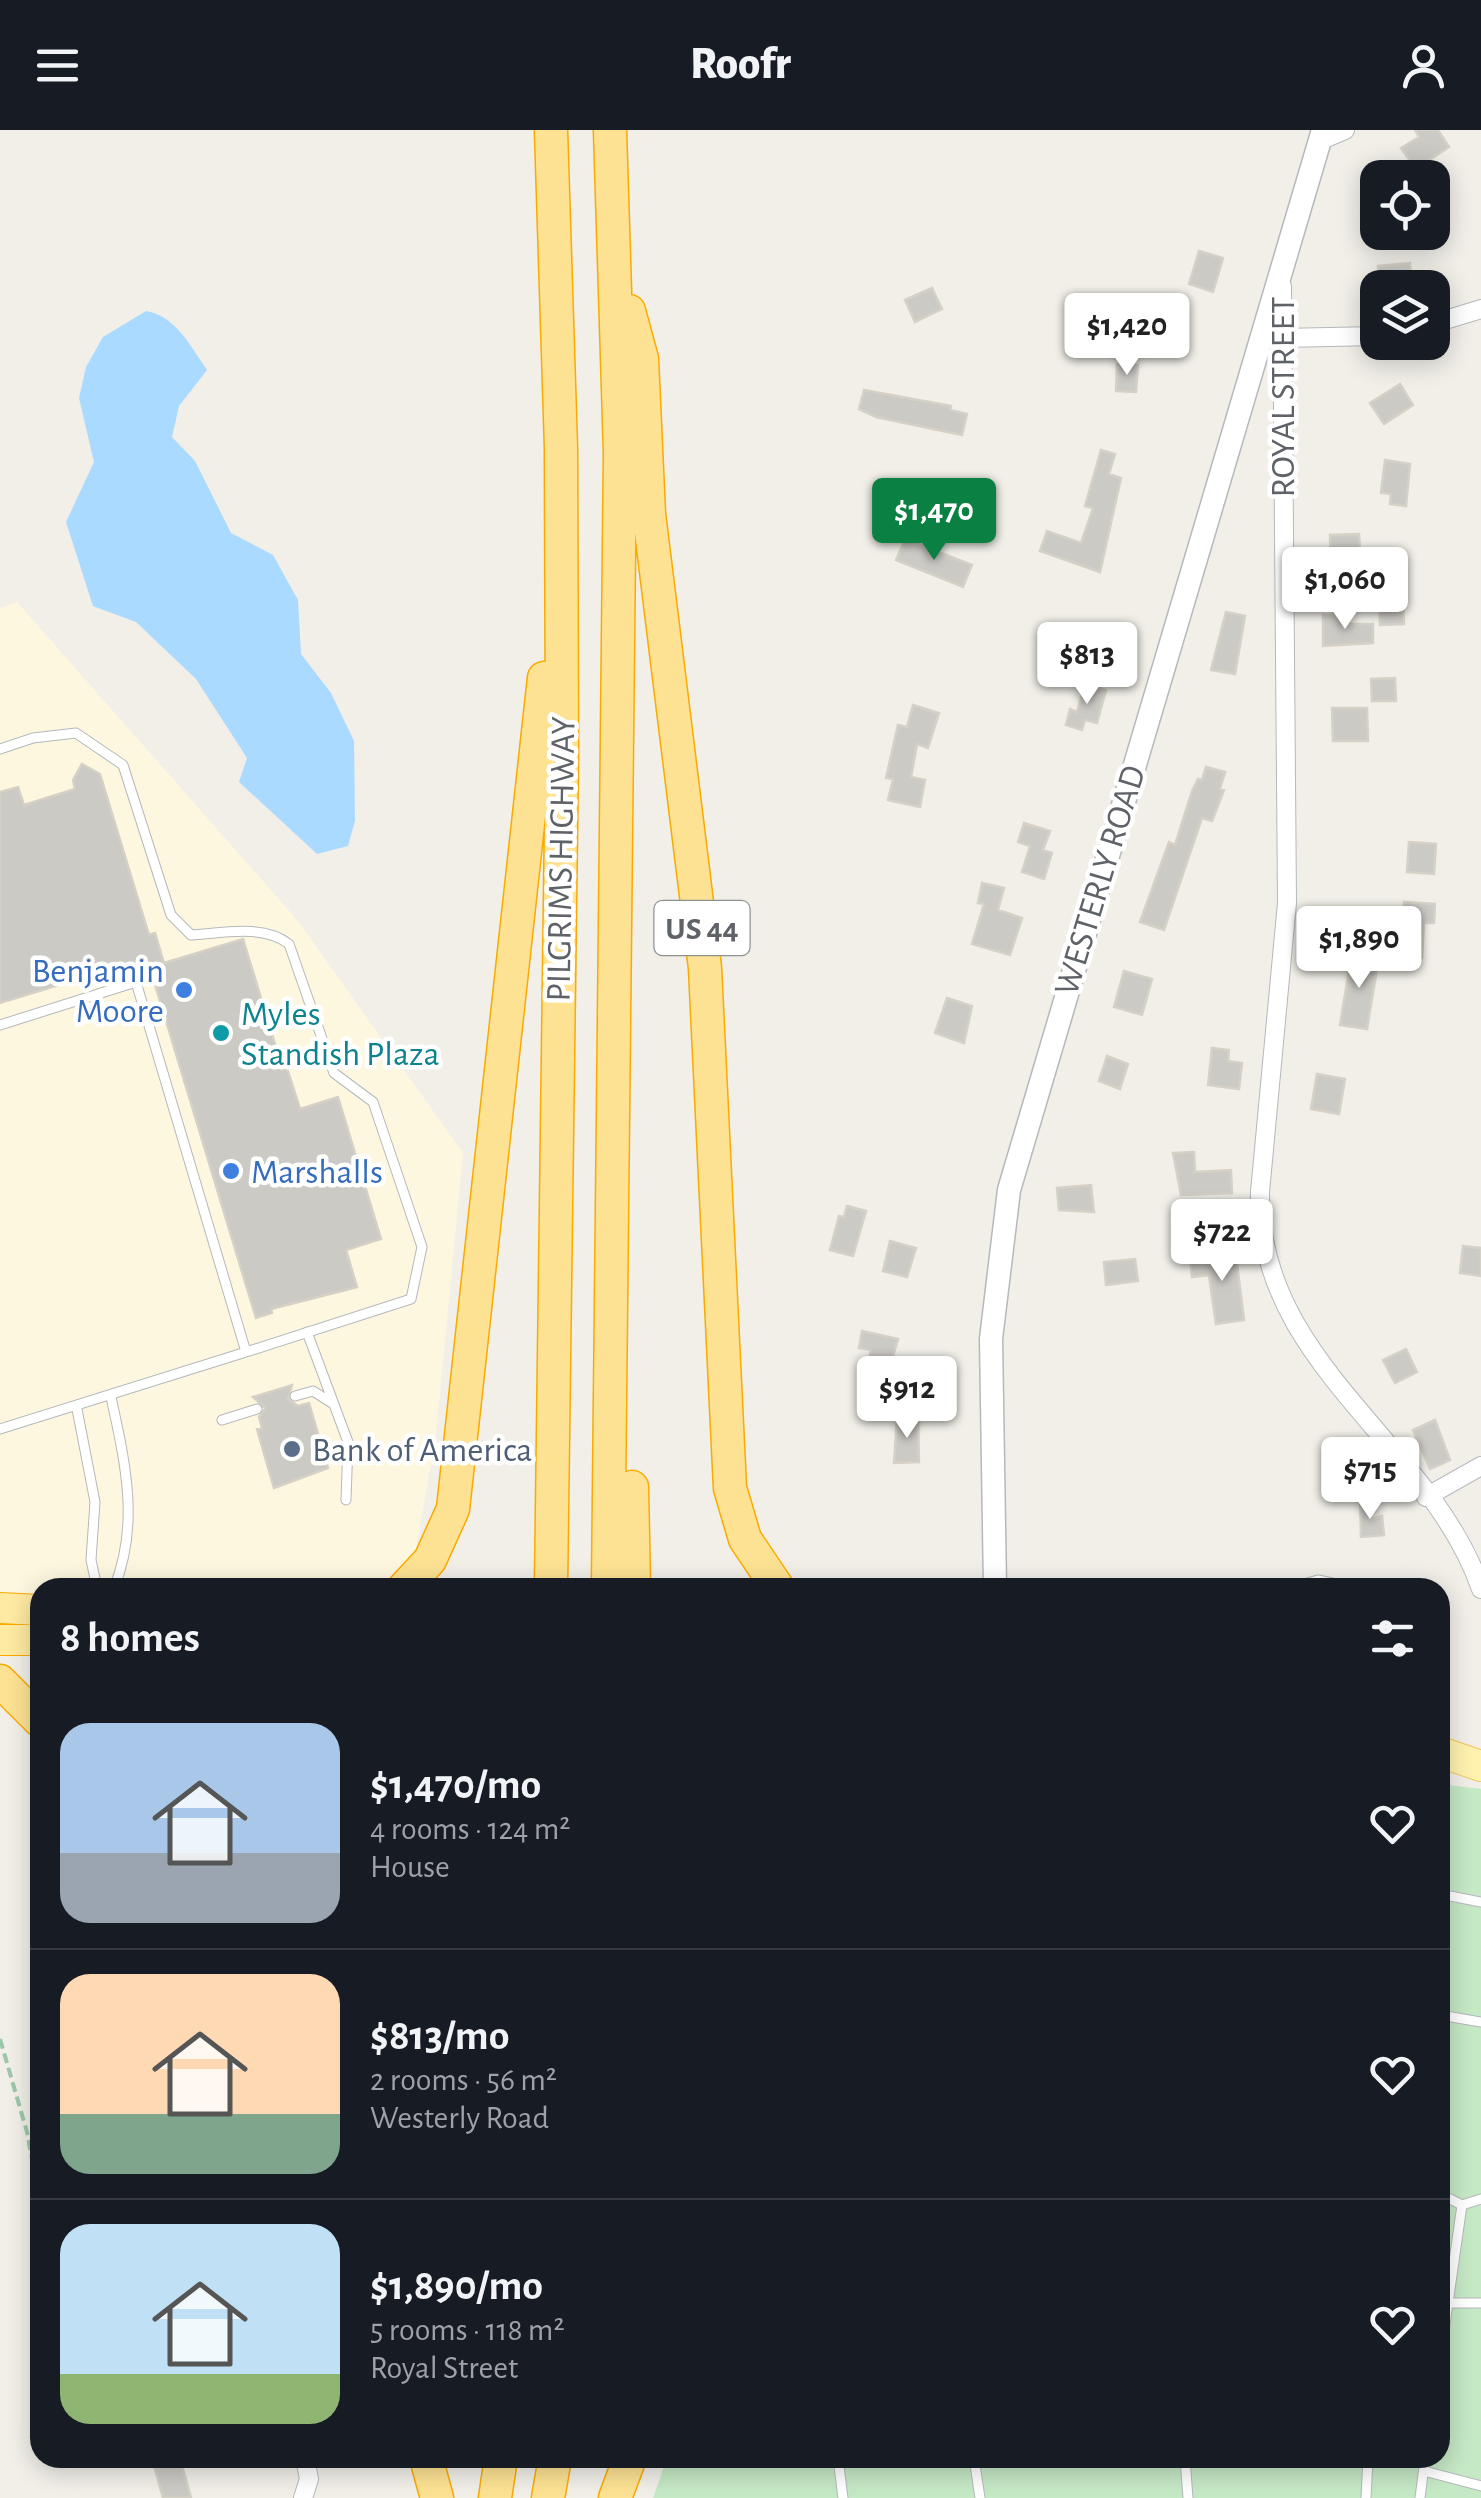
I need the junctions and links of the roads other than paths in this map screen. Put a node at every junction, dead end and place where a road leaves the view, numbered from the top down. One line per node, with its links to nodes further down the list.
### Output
1 (552, 130): 11 (highway, PILGRIMS HIGHWAY)
2 (610, 130): 5 (highway, PILGRIMS HIGHWAY / US 44)
3 (1345, 130): 4 (street)
4 (1321, 135): 6 (street, WESTERLY ROAD)
5 (615, 262): 26 (highway, PILGRIMS HIGHWAY); 31 (highway, US 44)
6 (1282, 275): 10 (street, ROYAL STREET); 32 (street, WESTERLY ROAD)
7 (1481, 309): 8 (street)
8 (1450, 318)
9 (1360, 336): 10 (street)
10 (1282, 338): 24 (street, ROYAL STREET)
11 (562, 510): 29 (highway); 30 (highway, PILGRIMS HIGHWAY)
12 (0, 748): 14 (lane)
13 (0, 1025): 15 (lane)
14 (307, 1332): 15 (lane); 18 (lane)
15 (246, 1352): 17 (lane)
16 (295, 1396): 18 (lane)
17 (111, 1397): 19 (lane); 28 (lane)
18 (334, 1405): 25 (lane)
19 (76, 1409): 22 (lane); 27 (lane)
20 (256, 1410): 21 (lane)
21 (222, 1420)
22 (0, 1429)
23 (1481, 1466): 24 (street)
24 (1426, 1497): 33 (street, ROYAL STREET)
25 (346, 1500)
26 (621, 1576)
27 (94, 1578)
28 (118, 1578)
29 (413, 1578)
30 (550, 1578)
31 (771, 1578)
32 (995, 1578)
33 (1481, 1589)
34 (0, 1608): 35 (highway)
35 (30, 1610)
36 (0, 1640): 37 (highway)
37 (30, 1640)
38 (0, 1680): 39 (highway)
39 (30, 1711)
40 (1450, 1755): 42 (main road)
41 (1450, 1764): 42 (main road)
42 (1481, 1766)
43 (1450, 1896): 44 (lane)
44 (1481, 1902)
45 (1450, 2016): 46 (lane)
46 (1481, 2022)
47 (1450, 2199): 49 (lane)
48 (1481, 2199): 49 (lane)
49 (1462, 2205): 50 (lane)
50 (1450, 2289)
51 (1450, 2303): 52 (lane)
52 (1481, 2303)
53 (307, 2468): 65 (street)
54 (429, 2468): 66 (highway)
55 (500, 2468): 67 (highway)
56 (553, 2468): 68 (highway)
57 (626, 2468): 69 (highway)
58 (637, 2468): 70 (street)
59 (839, 2468): 71 (lane)
60 (976, 2468): 72 (lane)
61 (1186, 2468): 73 (lane)
62 (1368, 2468): 74 (lane)
63 (1424, 2470): 64 (lane); 75 (lane)
64 (1481, 2486)
65 (302, 2498)
66 (437, 2498)
67 (495, 2498)
68 (548, 2498)
69 (615, 2498)
70 (629, 2498)
71 (843, 2498)
72 (980, 2498)
73 (1188, 2498)
74 (1366, 2498)
75 (1420, 2498)

